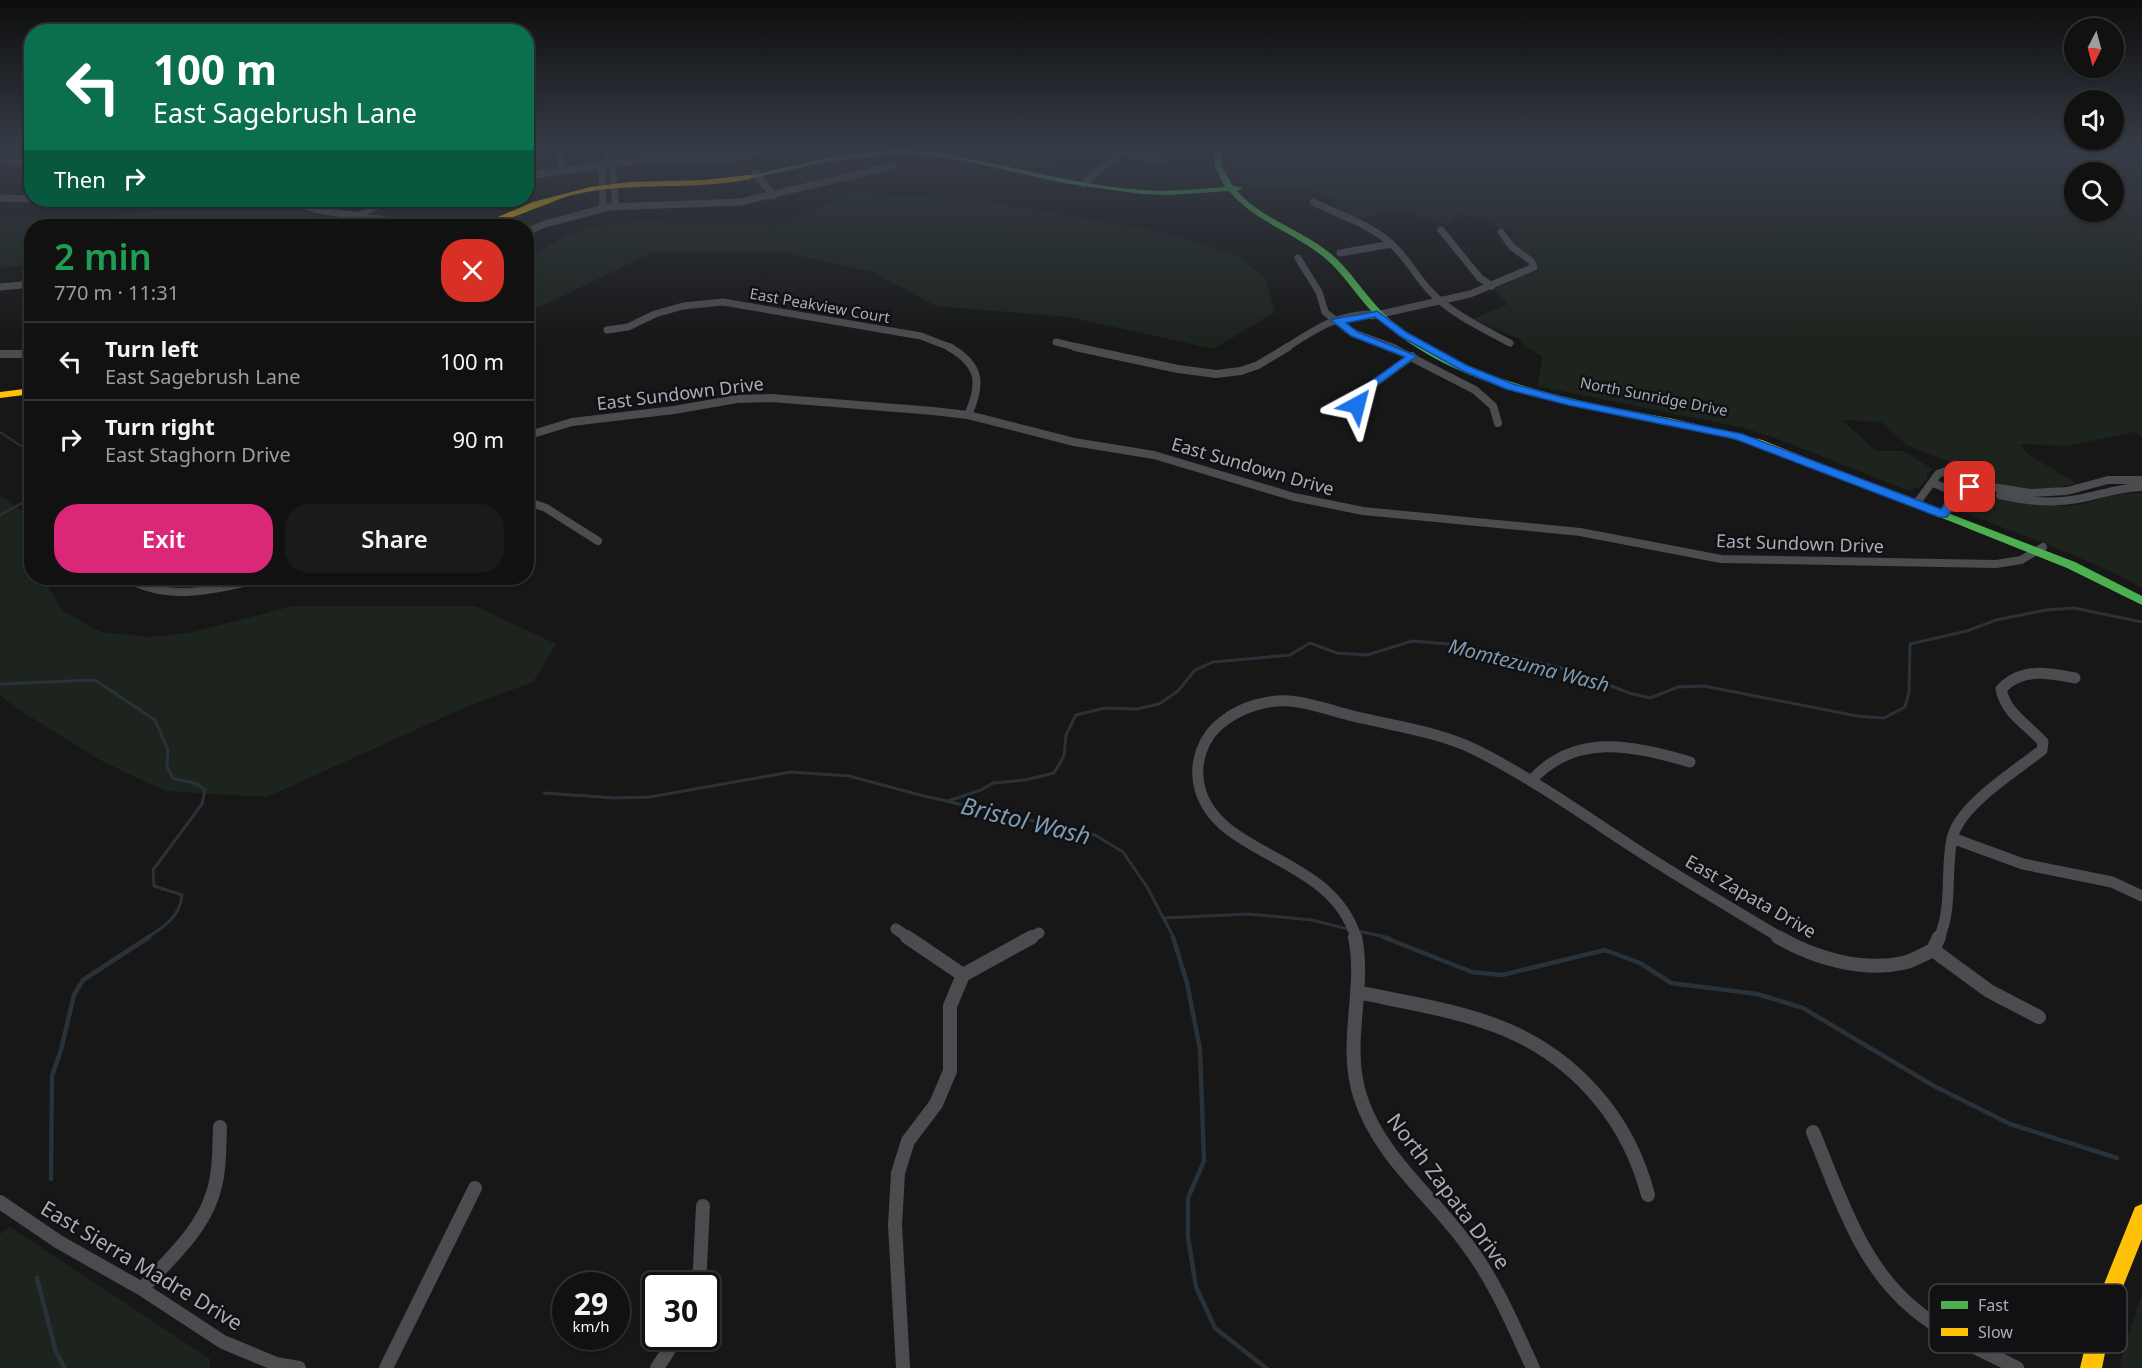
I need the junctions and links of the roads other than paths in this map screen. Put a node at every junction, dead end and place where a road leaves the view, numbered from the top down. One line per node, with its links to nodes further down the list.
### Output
1 (342, 213): 8 (street)
2 (366, 213): 8 (street)
3 (511, 213): 11 (street)
4 (585, 213): 12 (street)
5 (1256, 213): 22 (street, North Sunridge Drive)
6 (1270, 213): 16 (street, North Sunridge Drive)
7 (1333, 213): 15 (street)
8 (363, 215): 9 (street); 10 (street)
9 (355, 219)
10 (386, 219)
11 (497, 219)
12 (534, 229)
13 (1442, 230): 19 (street)
14 (1501, 232): 19 (street)
15 (1392, 244): 16 (street); 21 (street)
16 (1340, 254): 22 (street, North Sunridge Drive)
17 (1298, 258): 23 (street)
18 (24, 285): 20 (street)
19 (1492, 286): 21 (street)
20 (0, 287)
21 (1441, 302): 22 (street); 26 (street)
22 (1382, 313): 23 (street); 42 (street, North Sunridge Drive)
23 (1336, 320): 25 (street); 29 (street)
24 (607, 330): 35 (street, East Peakview Court)
25 (1056, 342)
26 (1510, 343)
27 (0, 354): 28 (street)
28 (24, 354)
29 (1412, 356): 34 (street); 36 (street)
30 (24, 385): 31 (street)
31 (0, 388)
32 (24, 392): 33 (street)
33 (0, 395)
34 (1357, 405)
35 (968, 415): 37 (street, East Sundown Drive); 46 (street, East Sundown Drive)
36 (1498, 423)
37 (534, 434)
38 (1933, 483): 39 (street); 41 (street); 42 (street)
39 (1971, 483): 40 (street); 40 (street); 41 (street)
40 (2141, 485)
41 (1958, 493): 44 (street)
42 (1919, 501): 44 (street, North Sunridge Drive)
43 (534, 504): 45 (street)
44 (1945, 511): 46 (street, North Sunridge Drive)
45 (598, 541)
46 (2040, 550): 49 (street, North Sunridge Drive); 50 (street, North Sunridge Drive)
47 (138, 585): 48 (street)
48 (234, 585)
49 (2142, 591)
50 (2142, 601)
51 (2075, 678): 55 (street)
52 (1225, 720): 54 (street, East Zapata Drive); 61 (street, North Zapata Drive)
53 (1690, 762): 54 (street)
54 (1531, 781): 59 (street, East Zapata Drive)
55 (1952, 838): 56 (street); 59 (street)
56 (2142, 896)
57 (896, 929): 60 (street)
58 (1040, 933): 60 (street)
59 (1933, 950): 62 (street)
60 (963, 975): 80 (street)
61 (1357, 992): 66 (street); 81 (street, North Zapata Drive)
62 (2039, 1017)
63 (220, 1127): 72 (street)
64 (1813, 1132): 73 (street)
65 (475, 1188): 78 (street)
66 (1648, 1195)
67 (0, 1202): 72 (street, East Sierra Madre Drive)
68 (703, 1206): 70 (street)
69 (2142, 1214): 71 (street)
70 (700, 1272)
71 (2113, 1284)
72 (142, 1289): 77 (street, East Sierra Madre Drive)
73 (1929, 1319)
74 (669, 1350): 79 (street)
75 (1989, 1353): 82 (street)
76 (2093, 1353): 83 (street)
77 (299, 1368)
78 (386, 1368)
79 (657, 1368)
80 (903, 1368)
81 (1533, 1368)
82 (2017, 1368)
83 (2091, 1368)

